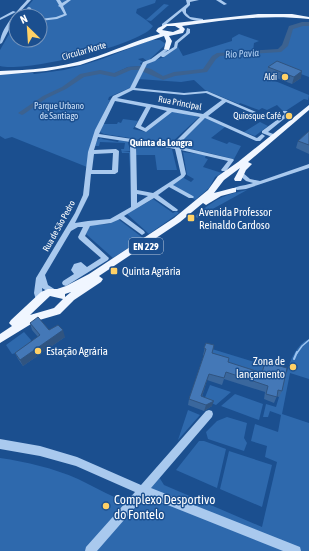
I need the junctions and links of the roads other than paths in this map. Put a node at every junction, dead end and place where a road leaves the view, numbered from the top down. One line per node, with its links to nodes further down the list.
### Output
1 (26, 0): 10 (street)
2 (29, 0): 23 (street)
3 (58, 0): 9 (street)
4 (69, 0): 9 (street)
5 (197, 0): 7 (street)
6 (218, 0): 8 (street)
7 (189, 1): 11 (street)
8 (225, 4)
9 (60, 6): 14 (street)
10 (18, 8)
11 (184, 9): 12 (street); 16 (street)
12 (180, 12): 18 (street); 20 (street)
13 (309, 18): 16 (main road)
14 (48, 19)
15 (8, 20): 21 (street)
16 (202, 20): 18 (main road)
17 (300, 23): 18 (main road)
18 (180, 28): 20 (main road); 20 (main road); 24 (main road)
19 (188, 29): 25 (street)
20 (164, 31): 22 (main road, Circular Norte); 24 (main road); 26 (main road, Circular Norte)
21 (0, 35)
22 (150, 38): 24 (main road); 26 (main road, Circular Norte)
23 (0, 43)
24 (168, 46): 25 (street)
25 (163, 55): 27 (street)
26 (0, 71)
27 (132, 89): 28 (street); 29 (street)
28 (114, 99): 30 (street, Rua Principal); 37 (street, Rua de São Pedro)
29 (225, 100): 33 (street); 36 (street)
30 (149, 106): 32 (street, Rua Principal); 32 (street)
31 (309, 107): 39 (main road, EN 229)
32 (171, 110): 36 (street, Rua Principal)
33 (254, 112)
34 (285, 112): 39 (street)
35 (309, 112): 46 (main road, EN 229)
36 (204, 116): 38 (street, Rua Principal); 41 (street)
37 (96, 135): 40 (street); 42 (street, Rua de São Pedro)
38 (262, 136)
39 (274, 136): 45 (main road, EN 229)
40 (133, 140): 41 (street); 49 (street)
41 (175, 147): 45 (street); 48 (street)
42 (91, 152): 44 (street, Rua de São Pedro); 44 (street)
43 (308, 168): 47 (street)
44 (88, 172): 54 (street, Rua de São Pedro)
45 (222, 176): 46 (main road); 46 (main road); 61 (main road, EN 229)
46 (237, 182): 47 (street); 47 (street); 63 (main road, EN 229)
47 (258, 182)
48 (169, 185): 50 (street); 51 (street)
49 (134, 191): 50 (street); 52 (street)
50 (154, 195): 52 (street); 53 (street)
51 (191, 197)
52 (134, 208): 55 (street)
53 (175, 210)
54 (78, 213): 56 (street); 57 (street, Rua de São Pedro)
55 (120, 216): 56 (street); 58 (street)
56 (88, 223): 57 (street); 60 (street)
57 (69, 229): 59 (street, Rua de São Pedro)
58 (142, 233)
59 (42, 274): 61 (street); 62 (street)
60 (66, 283)
61 (55, 292): 62 (main road, EN 229); 63 (main road)
62 (38, 300): 64 (main road); 65 (main road, EN 229)
63 (62, 307): 64 (main road, EN 229)
64 (47, 314): 66 (main road, EN 229)
65 (0, 332)
66 (0, 339)
67 (209, 414): 69 (street)
68 (0, 444): 69 (street)
69 (142, 490): 70 (street); 71 (street)
70 (90, 551)
71 (296, 551)

